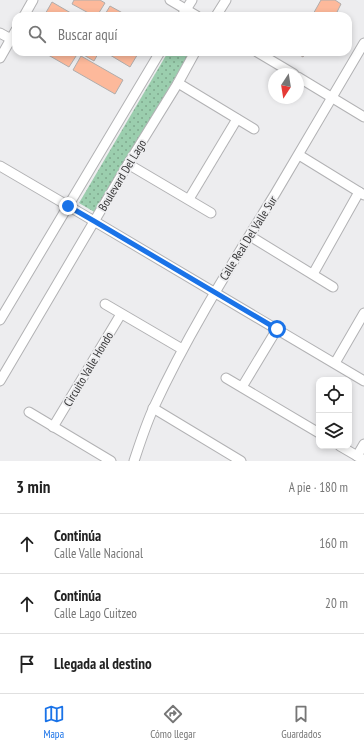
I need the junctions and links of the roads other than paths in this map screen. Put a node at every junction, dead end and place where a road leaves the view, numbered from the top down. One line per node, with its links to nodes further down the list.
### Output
1 (33, 0): 5 (street)
2 (170, 0): 6 (street)
3 (192, 0): 7 (street)
4 (226, 0): 8 (street)
5 (26, 12)
6 (183, 12)
7 (185, 12)
8 (218, 12)
9 (0, 33): 10 (street)
10 (11, 39): 15 (street)
11 (364, 43): 19 (street, Calle Real Del Valle Sur)
12 (158, 56): 28 (street)
13 (193, 56): 18 (street, Boulevard Del Lago)
14 (264, 56): 16 (street)
15 (0, 58)
16 (284, 68)
17 (304, 81): 19 (street)
18 (178, 83): 21 (street); 24 (street, Boulevard Del Lago)
19 (332, 97): 20 (street); 23 (street, Calle Real Del Valle Sur)
20 (364, 117)
21 (237, 119): 22 (street); 27 (street)
22 (254, 129)
23 (299, 155): 26 (street); 31 (street, Calle Real Del Valle Sur)
24 (128, 164): 27 (street); 30 (street, Boulevard Del Lago)
25 (0, 166): 28 (street)
26 (362, 193): 32 (street)
27 (189, 199): 29 (street)
28 (68, 206): 30 (street); 38 (street)
29 (211, 213)
30 (94, 221): 34 (street); 43 (street, Boulevard Del Lago)
31 (250, 236): 32 (street); 34 (street, Calle Real Del Valle Sur)
32 (313, 274): 33 (street)
33 (333, 287)
34 (215, 292): 39 (street); 40 (street, Calle Real Del Valle Sur)
35 (105, 304): 37 (street)
36 (364, 313): 41 (street)
37 (121, 314): 40 (street); 48 (street, Circuito Valle Hondo)
38 (0, 320)
39 (277, 329): 41 (street); 45 (street)
40 (182, 350): 46 (street, Calle Real Del Valle Sur)
41 (335, 363): 44 (street)
42 (226, 378): 45 (street)
43 (0, 381)
44 (364, 381)
45 (242, 387): 49 (street)
46 (153, 408): 54 (street, Calle Real Del Valle Sur); 55 (street)
47 (29, 412): 48 (street)
48 (54, 427): 53 (street)
49 (316, 431)
50 (364, 444): 52 (street)
51 (345, 449): 52 (street)
52 (361, 458)
53 (111, 461)
54 (134, 461)
55 (241, 461)

